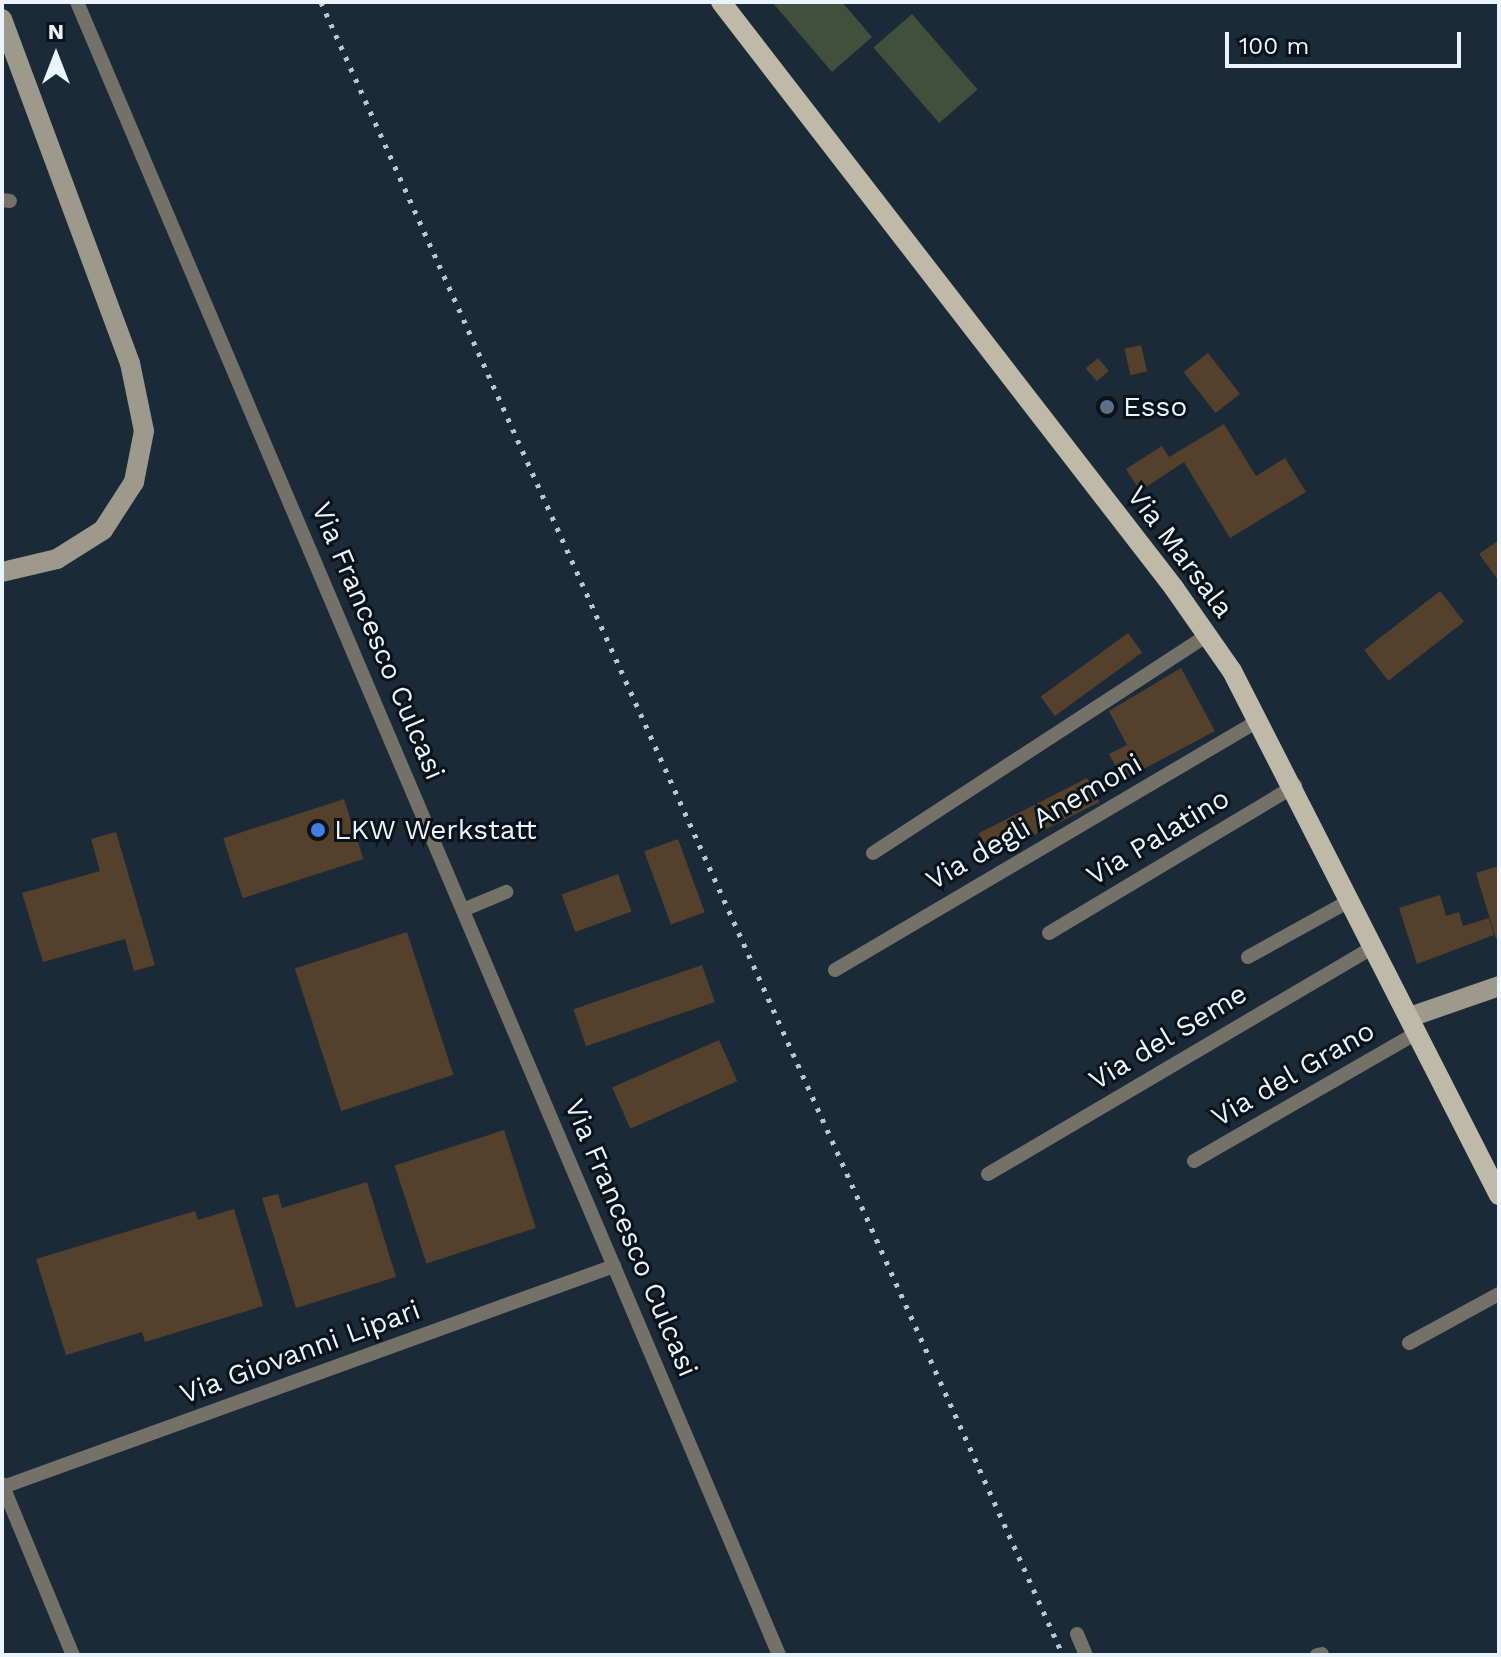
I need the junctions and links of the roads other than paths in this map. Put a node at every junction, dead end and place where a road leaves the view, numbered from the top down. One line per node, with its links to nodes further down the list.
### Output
1 (77, 2): 11 (street, Via Francesco Culcasi)
2 (721, 2): 5 (main road, Via Marsala)
3 (2, 19): 4 (main road)
4 (2, 572)
5 (1208, 635): 6 (main road, Via Marsala); 8 (street)
6 (1260, 720): 7 (main road, Via Marsala); 15 (street, Via degli Anemoni)
7 (1295, 786): 10 (main road, Via Marsala); 12 (street, Via Palatino)
8 (873, 853)
9 (506, 892): 11 (street)
10 (1351, 900): 13 (main road, Via Marsala); 14 (street)
11 (463, 910): 21 (street, Via Francesco Culcasi)
12 (1049, 933)
13 (1375, 946): 17 (main road, Via Marsala); 19 (street, Via del Seme)
14 (1248, 957)
15 (835, 970)
16 (1499, 986): 17 (main road)
17 (1414, 1024): 18 (street, Via del Grano); 20 (main road, Via Marsala)
18 (1194, 1161)
19 (988, 1174)
20 (1499, 1195)
21 (614, 1266): 24 (street, Via Giovanni Lipari); 27 (street, Via Francesco Culcasi)
22 (1499, 1294): 23 (street)
23 (1409, 1343)
24 (3, 1485): 26 (street)
25 (1077, 1634): 28 (street)
26 (73, 1655)
27 (779, 1655)
28 (1086, 1655)

